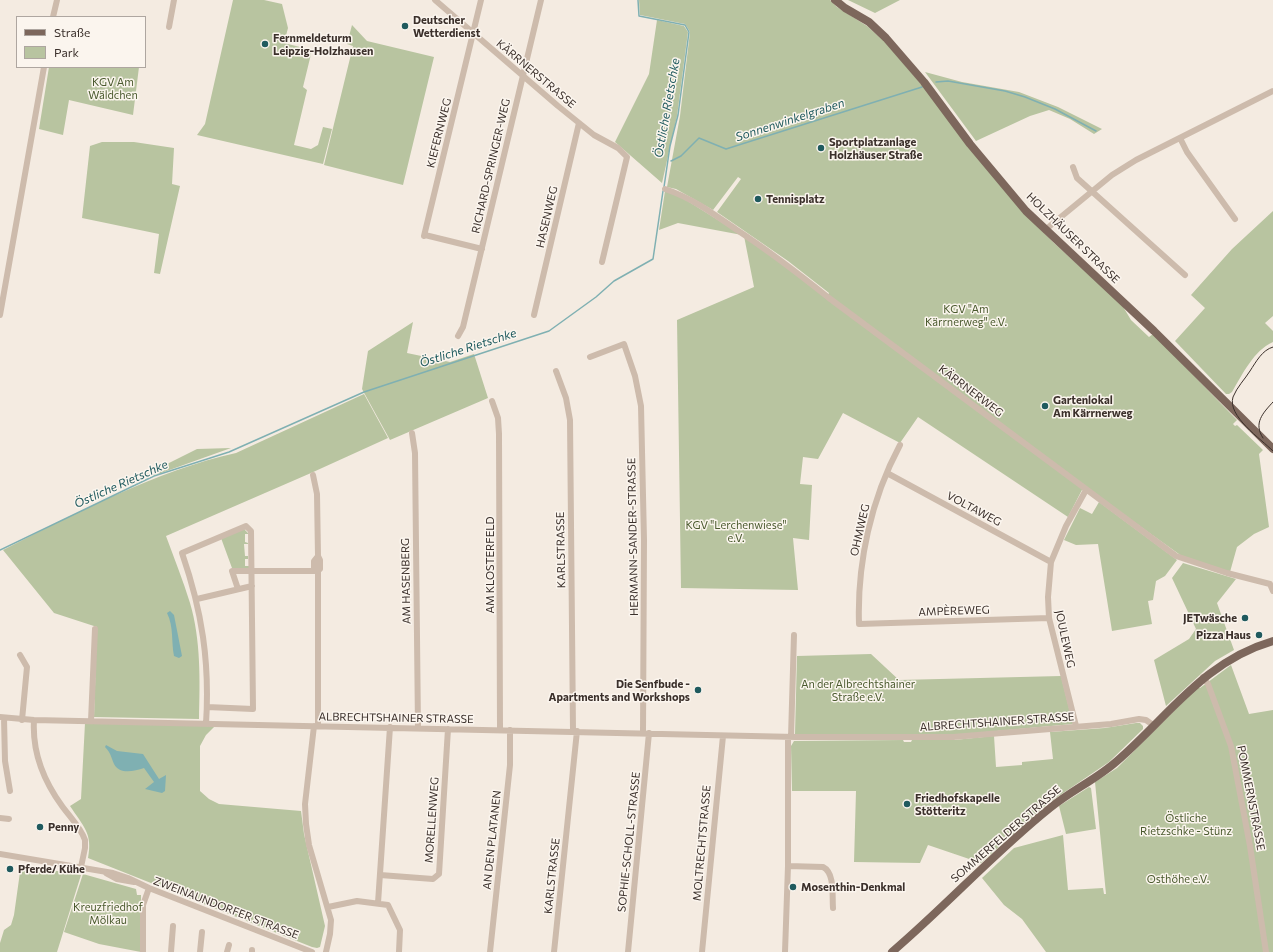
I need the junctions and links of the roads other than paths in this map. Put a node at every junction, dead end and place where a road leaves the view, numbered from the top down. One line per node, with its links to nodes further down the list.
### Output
1 (57, 0): 7 (street)
2 (174, 0): 8 (street)
3 (435, 0): 9 (street, KÄRRNERSTRASSE)
4 (481, 0): 9 (street, KIEFERNWEG)
5 (541, 0): 11 (street, RICHARD-SPRINGER-WEG)
6 (835, 0): 19 (main road, HOLZHÄUSER STRASSE)
7 (53, 16)
8 (169, 27)
9 (473, 34): 11 (street, KÄRRNERSTRASSE); 20 (street, KIEFERNWEG)
10 (44, 68): 23 (street)
11 (522, 76): 13 (street, KÄRRNERSTRASSE); 20 (street, RICHARD-SPRINGER-WEG)
12 (1273, 91): 14 (street)
13 (579, 123): 21 (street, KÄRRNERSTRASSE); 24 (street, HASENWEG)
14 (1180, 138): 17 (street); 18 (street)
15 (1073, 167): 17 (street)
16 (665, 189): 34 (street, KÄRRNERWEG)
17 (1092, 192): 19 (street); 22 (street)
18 (1236, 219)
19 (1045, 230): 31 (main road, HOLZHÄUSER STRASSE)
20 (482, 249): 25 (street, RICHARD-SPRINGER-WEG)
21 (602, 262)
22 (1185, 275)
23 (0, 315)
24 (534, 316)
25 (458, 336)
26 (590, 357): 64 (street, HERMANN-SANDER-STRASSE)
27 (556, 371): 63 (street, KARLSTRASSE)
28 (492, 401): 61 (street, AM KLOSTERFELD)
29 (412, 433): 59 (street, AM HASENBERG)
30 (900, 445): 32 (street, OHMWEG)
31 (1273, 449)
32 (887, 473): 35 (street, VOLTAWEG); 43 (street, OHMWEG)
33 (312, 475): 37 (street)
34 (1086, 490): 35 (street, JOULEWEG); 40 (street, KÄRRNERWEG)
35 (1051, 562): 42 (street, JOULEWEG)
36 (252, 571): 37 (street); 38 (street); 39 (street); 41 (street)
37 (316, 571): 56 (street)
38 (252, 586): 39 (street); 49 (street)
39 (238, 589): 41 (street)
40 (1273, 591)
41 (197, 599): 49 (street)
42 (1049, 618): 43 (street, AMPÈREWEG); 57 (street, JOULEWEG)
43 (859, 624)
44 (95, 629): 53 (street)
45 (794, 635): 66 (street)
46 (1273, 640): 48 (main road, SOMMERFELDER STRASSE)
47 (20, 655): 51 (street)
48 (1203, 677): 55 (main road, SOMMERFELDER STRASSE); 94 (street, POMMERNSTRASSE)
49 (207, 707): 54 (street)
50 (2, 717): 51 (street, ALBRECHTSHAINER STRASSE); 67 (street)
51 (22, 720): 52 (street, ALBRECHTSHAINER STRASSE)
52 (34, 720): 53 (street, ALBRECHTSHAINER STRASSE); 72 (street)
53 (91, 721): 54 (street, ALBRECHTSHAINER STRASSE)
54 (206, 724): 56 (street, ALBRECHTSHAINER STRASSE)
55 (1153, 725): 57 (street, ALBRECHTSHAINER STRASSE); 93 (main road, SOMMERFELDER STRASSE)
56 (316, 726): 58 (street, ALBRECHTSHAINER STRASSE); 76 (street)
57 (1076, 726): 66 (street, ALBRECHTSHAINER STRASSE)
58 (390, 727): 59 (street, ALBRECHTSHAINER STRASSE); 73 (street)
59 (418, 728): 60 (street, ALBRECHTSHAINER STRASSE)
60 (448, 729): 61 (street, ALBRECHTSHAINER STRASSE); 73 (street, MORELLENWEG)
61 (500, 730): 62 (street, ALBRECHTSHAINER STRASSE)
62 (510, 730): 63 (street, ALBRECHTSHAINER STRASSE); 88 (street, AN DEN PLATANEN)
63 (575, 731): 64 (street, ALBRECHTSHAINER STRASSE); 89 (street, KARLSTRASSE)
64 (646, 733): 65 (street, ALBRECHTSHAINER STRASSE); 90 (street, SOPHIE-SCHOLL-STRASSE)
65 (722, 736): 66 (street, ALBRECHTSHAINER STRASSE); 91 (street, MOLTRECHTSTRASSE)
66 (790, 737): 71 (street)
67 (10, 791)
68 (0, 818): 69 (street)
69 (9, 819)
70 (0, 854): 72 (street, ZWEINAUNDORFER STRASSE)
71 (788, 866): 77 (street); 92 (street)
72 (81, 867): 74 (street, ZWEINAUNDORFER STRASSE)
73 (380, 875): 75 (street)
74 (149, 888): 81 (street); 85 (street, ZWEINAUNDORFER STRASSE)
75 (378, 903): 76 (street); 87 (street)
76 (328, 907): 86 (street)
77 (833, 908)
78 (173, 926): 82 (street)
79 (202, 932): 83 (street)
80 (229, 945): 84 (street)
81 (143, 952)
82 (171, 952)
83 (200, 952)
84 (227, 952)
85 (312, 952)
86 (326, 952)
87 (399, 952)
88 (490, 952)
89 (554, 952)
90 (628, 952)
91 (702, 952)
92 (785, 952)
93 (892, 952)
94 (1266, 952)

